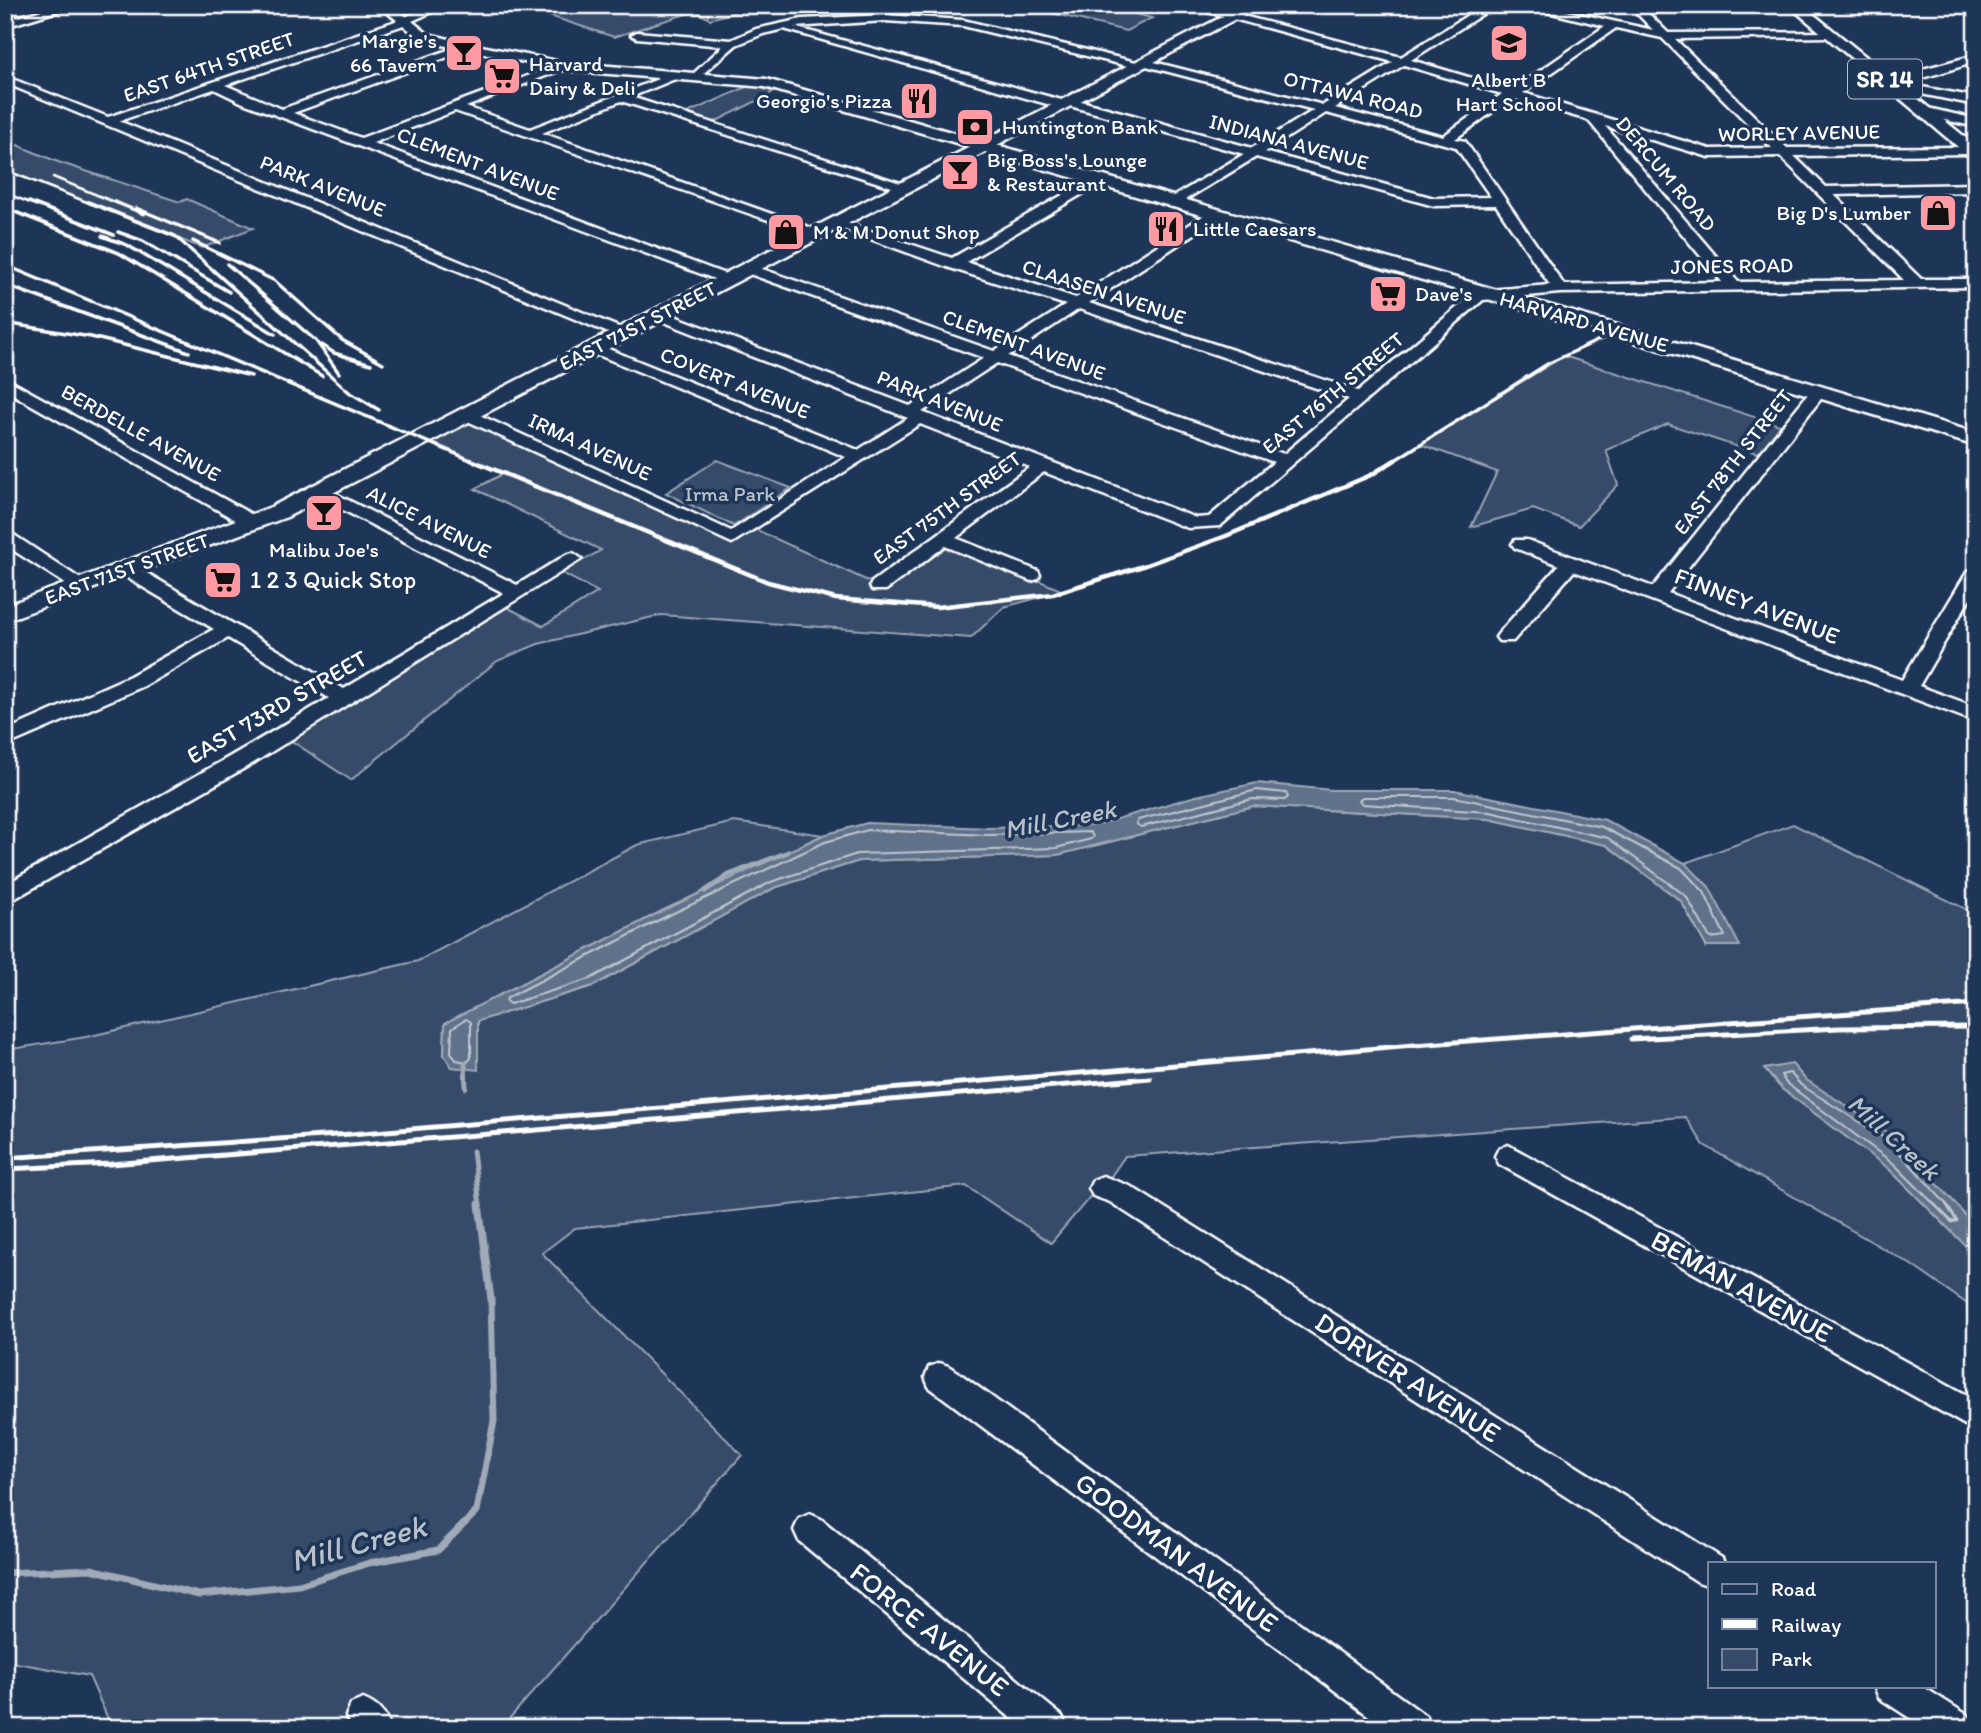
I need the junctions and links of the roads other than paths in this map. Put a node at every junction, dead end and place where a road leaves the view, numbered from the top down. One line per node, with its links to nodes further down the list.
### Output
1 (72, 5): 12 (street)
2 (384, 5): 11 (main road, HARVARD AVENUE)
3 (443, 5): 11 (street, EAST 64TH STREET)
4 (1187, 5): 10 (street, WORLEY AVENUE)
5 (1256, 5): 10 (main road, EAST 71ST STREET)
6 (1492, 5): 21 (street)
7 (1524, 5): 13 (street)
8 (1634, 5): 17 (street)
9 (1794, 5): 15 (main road, SR 14)
10 (1235, 16): 21 (street, WORLEY AVENUE); 22 (main road, EAST 71ST STREET)
11 (403, 21): 19 (main road, HARVARD AVENUE); 28 (street, EAST 64TH STREET)
12 (5, 24)
13 (1614, 25): 17 (street); 29 (street)
14 (779, 26): 18 (street, OTTAWA ROAD); 22 (street, OTTAWA ROAD); 32 (street, INDIANA AVENUE)
15 (1829, 34): 17 (street); 27 (main road, SR 14)
16 (637, 35): 18 (street)
17 (1666, 36): 45 (street)
18 (732, 43): 25 (street, OTTAWA ROAD)
19 (466, 47): 23 (main road, HARVARD AVENUE); 36 (street)
20 (1973, 60): 27 (street)
21 (1402, 61): 29 (street, WORLEY AVENUE); 34 (street)
22 (1143, 64): 32 (main road, EAST 71ST STREET); 34 (street, OTTAWA ROAD)
23 (562, 66): 24 (main road, HARVARD AVENUE); 33 (street)
24 (676, 75): 25 (main road, HARVARD AVENUE); 30 (street)
25 (697, 76): 43 (main road, HARVARD AVENUE)
26 (5, 79): 38 (street, PARK AVENUE)
27 (1891, 83): 31 (street); 35 (main road, SR 14)
28 (215, 85): 36 (street, CLEMENT AVENUE); 38 (street, EAST 64TH STREET)
29 (1511, 94): 37 (street, WORLEY AVENUE); 41 (street)
30 (619, 97): 40 (street); 48 (street)
31 (1976, 101)
32 (1068, 104): 43 (main road, EAST 71ST STREET); 44 (street, INDIANA AVENUE)
33 (454, 107): 40 (street, CLAASEN AVENUE); 42 (street)
34 (1325, 108): 41 (street, OTTAWA ROAD); 44 (street)
35 (1923, 111): 39 (street); 46 (main road, SR 14)
36 (282, 113): 42 (street, CLEMENT AVENUE)
37 (1593, 119): 45 (street, WORLEY AVENUE); 60 (street, DERCUM ROAD)
38 (105, 122): 65 (street, PARK AVENUE)
39 (1976, 123)
40 (531, 133): 54 (street, CLAASEN AVENUE)
41 (1447, 138): 51 (street, OTTAWA ROAD)
42 (361, 143): 57 (street, CLEMENT AVENUE)
43 (984, 147): 47 (main road, HARVARD AVENUE); 48 (main road, EAST 71ST STREET)
44 (1255, 152): 51 (street, INDIANA AVENUE); 52 (street)
45 (1784, 152): 46 (street, WORLEY AVENUE); 50 (street)
46 (1973, 152)
47 (1096, 180): 52 (main road, HARVARD AVENUE); 55 (street)
48 (906, 187): 54 (main road, EAST 71ST STREET)
49 (1976, 188): 50 (street)
50 (1823, 191): 59 (street)
51 (1500, 201): 61 (street, OTTAWA ROAD)
52 (1173, 203): 53 (main road, HARVARD AVENUE)
53 (1214, 215): 62 (main road, HARVARD AVENUE); 63 (street)
54 (827, 228): 55 (street, CLAASEN AVENUE); 56 (main road, EAST 71ST STREET)
55 (952, 264): 63 (street, CLAASEN AVENUE)
56 (749, 269): 57 (main road, EAST 71ST STREET); 67 (street, CLEMENT AVENUE)
57 (728, 280): 64 (main road, EAST 71ST STREET)
58 (1976, 283): 59 (street, JONES ROAD)
59 (1917, 284): 60 (street, JONES ROAD)
60 (1734, 288): 61 (street, JONES ROAD)
61 (1560, 289): 62 (street, JONES ROAD)
62 (1489, 294): 69 (main road, HARVARD AVENUE); 70 (street, EAST 76TH STREET)
63 (1074, 305): 67 (street); 70 (street, CLAASEN AVENUE)
64 (659, 316): 65 (main road, EAST 71ST STREET); 72 (street, PARK AVENUE)
65 (623, 334): 66 (main road, EAST 71ST STREET)
66 (596, 349): 71 (main road, EAST 71ST STREET); 74 (street, COVERT AVENUE)
67 (996, 358): 72 (street); 75 (street, CLEMENT AVENUE)
68 (5, 383): 78 (street, BERDELLE AVENUE)
69 (1818, 392): 73 (main road, HARVARD AVENUE); 91 (street, EAST 78TH STREET)
70 (1360, 397): 75 (street, EAST 76TH STREET)
71 (467, 415): 74 (street, IRMA AVENUE); 77 (main road, EAST 71ST STREET)
72 (915, 415): 74 (street); 76 (street, PARK AVENUE)
73 (1976, 440)
74 (858, 456)
75 (1285, 460): 79 (street, EAST 76TH STREET)
76 (1042, 466): 79 (street, PARK AVENUE); 81 (street, EAST 75TH STREET)
77 (320, 491): 78 (main road, EAST 71ST STREET); 90 (street, ALICE AVENUE)
78 (254, 523): 85 (main road, EAST 71ST STREET)
79 (1205, 525)
80 (5, 537): 88 (street)
81 (943, 539): 87 (street); 89 (street, EAST 75TH STREET)
82 (1521, 544): 84 (street, FINNEY AVENUE)
83 (573, 559): 90 (street, EAST 73RD STREET)
84 (1572, 562): 91 (street, FINNEY AVENUE); 94 (street)
85 (125, 569): 88 (main road, EAST 71ST STREET); 93 (street)
86 (1976, 572): 95 (street)
87 (1031, 575)
88 (82, 586): 92 (main road, EAST 71ST STREET)
89 (879, 586)
90 (518, 593): 96 (street, EAST 73RD STREET)
91 (1657, 594): 95 (street, FINNEY AVENUE)
92 (5, 614)
93 (229, 629): 96 (street); 98 (street)
94 (1506, 637)
95 (1907, 690): 97 (street, FINNEY AVENUE)
96 (345, 699): 99 (street, EAST 73RD STREET)
97 (1976, 715)
98 (5, 739)
99 (5, 896)
100 (1508, 1156): 103 (street, BEMAN AVENUE)
101 (1103, 1188): 105 (street, DORVER AVENUE)
102 (940, 1377): 108 (street, GOODMAN AVENUE)
103 (1976, 1416)
104 (810, 1530): 107 (street, FORCE AVENUE)
105 (1708, 1569)
106 (1894, 1688): 109 (street)
107 (1050, 1728)
108 (1414, 1728)
109 (1957, 1728)

